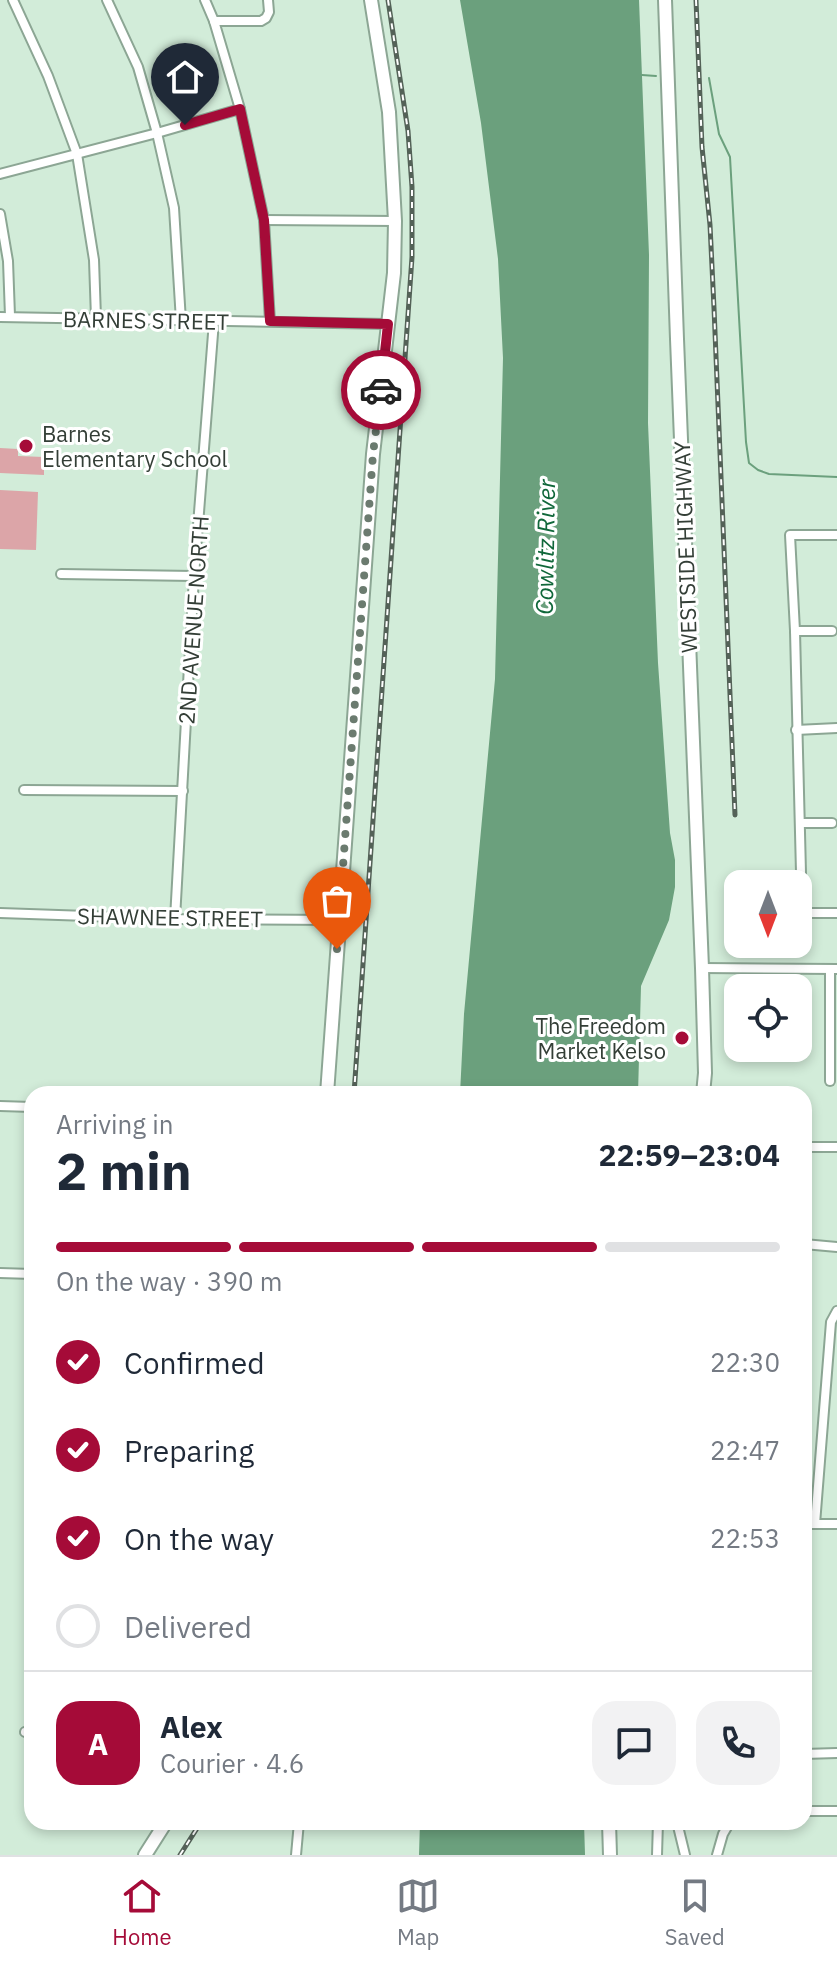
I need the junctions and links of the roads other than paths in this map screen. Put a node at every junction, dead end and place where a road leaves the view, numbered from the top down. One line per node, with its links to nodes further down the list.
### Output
1 (13, 0): 10 (street)
2 (107, 0): 9 (street)
3 (205, 0): 7 (street)
4 (268, 0): 7 (street)
5 (371, 0): 14 (street)
6 (665, 0): 36 (street, WESTSIDE HIGHWAY)
7 (214, 21): 8 (street)
8 (240, 109): 9 (street); 13 (street)
9 (157, 133): 10 (street); 17 (street)
10 (77, 154): 11 (street); 16 (street)
11 (0, 174)
12 (0, 214): 15 (street)
13 (264, 220): 14 (street); 19 (street)
14 (395, 221): 20 (street)
15 (5, 316): 16 (street, BARNES STREET)
16 (96, 318): 17 (street, BARNES STREET)
17 (181, 321): 18 (street, BARNES STREET)
18 (214, 321): 19 (street, BARNES STREET); 23 (street, 2ND AVENUE NORTH)
19 (270, 321): 20 (street, BARNES STREET)
20 (388, 324): 35 (street)
21 (837, 535): 24 (street)
22 (61, 574): 23 (street)
23 (194, 576): 29 (street, 2ND AVENUE NORTH)
24 (795, 631): 25 (street); 27 (street)
25 (832, 631)
26 (837, 728): 27 (street)
27 (796, 730): 30 (street)
28 (24, 790): 29 (street)
29 (183, 791): 34 (street, 2ND AVENUE NORTH)
30 (800, 823): 31 (street); 33 (street)
31 (832, 823)
32 (0, 913): 34 (street, SHAWNEE STREET)
33 (837, 913)
34 (175, 919): 35 (street, SHAWNEE STREET)
35 (339, 920): 39 (street)
36 (702, 968): 37 (street); 40 (street, WESTSIDE HIGHWAY)
37 (833, 969): 38 (street)
38 (830, 1081)
39 (328, 1086)
40 (704, 1086)
41 (0, 1106): 42 (street)
42 (24, 1107)
43 (812, 1147): 44 (street)
44 (837, 1147)
45 (812, 1245): 46 (street)
46 (837, 1247)
47 (0, 1273): 48 (street)
48 (24, 1274)
49 (836, 1312): 50 (street)
50 (815, 1524): 51 (street)
51 (837, 1524)
52 (837, 1753): 53 (street)
53 (812, 1754)
54 (812, 1811): 55 (street)
55 (837, 1811)
56 (161, 1830): 62 (street)
57 (298, 1830): 63 (street)
58 (609, 1830): 64 (street)
59 (658, 1830): 65 (street)
60 (679, 1830): 66 (street)
61 (725, 1830): 67 (street)
62 (145, 1855)
63 (296, 1855)
64 (610, 1855)
65 (657, 1855)
66 (685, 1855)
67 (717, 1855)

